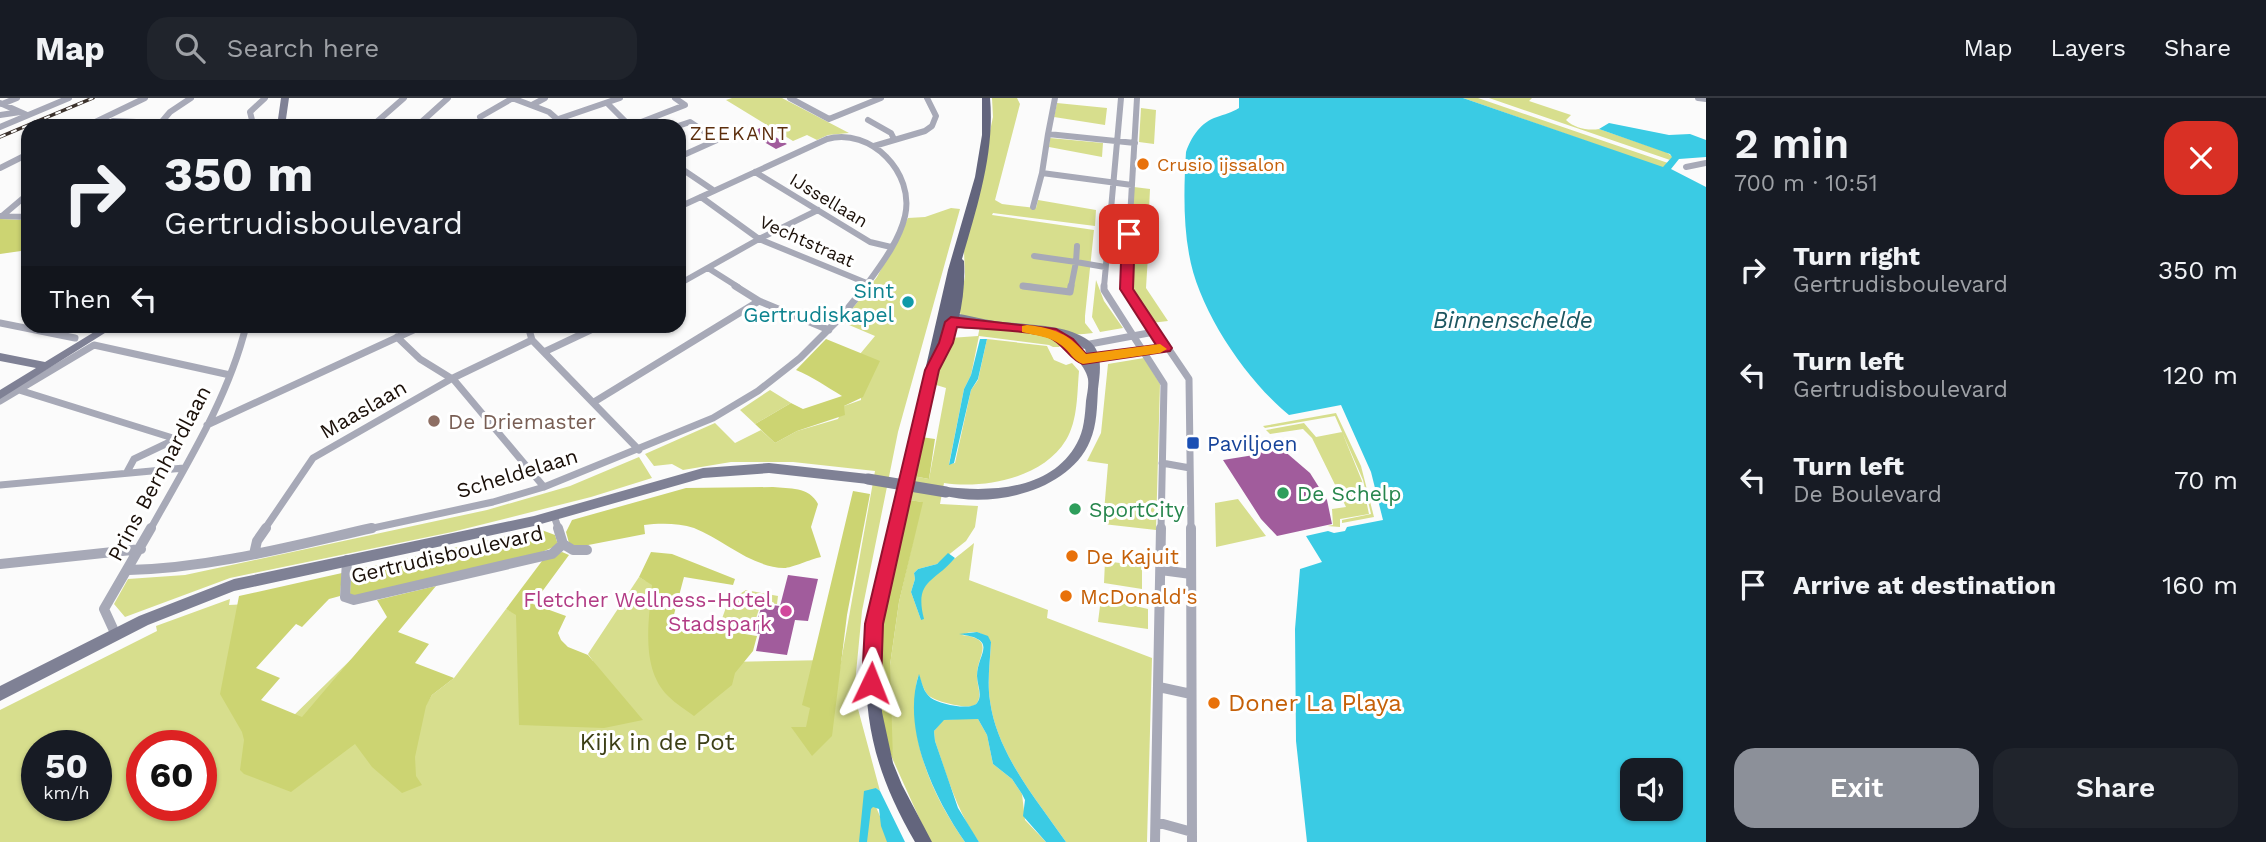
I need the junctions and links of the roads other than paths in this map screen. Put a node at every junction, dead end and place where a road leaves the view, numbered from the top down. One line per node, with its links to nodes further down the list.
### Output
1 (17, 98): 22 (street)
2 (69, 98): 28 (street)
3 (145, 98): 30 (street)
4 (191, 98): 31 (street)
5 (265, 98): 32 (street)
6 (285, 98): 33 (street)
7 (404, 98): 34 (street)
8 (448, 98): 35 (street)
9 (513, 98): 24 (street); 29 (street)
10 (545, 98): 24 (street)
11 (620, 98): 23 (street)
12 (675, 98): 38 (street)
13 (790, 98): 14 (street)
14 (881, 98)
15 (927, 98): 43 (street)
16 (986, 98): 78 (main road)
17 (1055, 98): 42 (street)
18 (1138, 98): 25 (street)
19 (1698, 98): 20 (street)
20 (1706, 99)
21 (1120, 102): 25 (street); 44 (street)
22 (1, 103): 26 (street)
23 (607, 103): 36 (street); 37 (street)
24 (532, 105): 36 (street)
25 (1137, 107): 45 (street)
26 (20, 112): 27 (street); 28 (street)
27 (0, 114)
28 (27, 116): 41 (street)
29 (480, 117)
30 (102, 119)
31 (164, 119)
32 (252, 119)
33 (282, 119)
34 (380, 119)
35 (425, 119)
36 (557, 119)
37 (623, 119)
38 (648, 119)
39 (868, 120): 43 (street)
40 (686, 123): 47 (street)
41 (0, 127)
42 (1048, 134): 44 (street); 54 (street)
43 (894, 139): 46 (street)
44 (1112, 141): 45 (street); 55 (street)
45 (1135, 143): 56 (street)
46 (874, 146): 53 (street); 69 (street, Scheldelaan)
47 (686, 154)
48 (21, 158): 51 (street)
49 (1706, 163): 50 (street)
50 (1686, 167)
51 (0, 168)
52 (686, 172): 57 (street)
53 (755, 172): 57 (street); 62 (street, IJssellaan)
54 (1042, 173): 55 (street); 61 (street)
55 (1112, 182): 56 (street); 65 (street)
56 (1132, 184): 66 (street)
57 (713, 190): 58 (street)
58 (701, 197): 60 (street); 67 (street, Vechtstraat)
59 (21, 200): 63 (street)
60 (686, 204)
61 (1033, 207)
62 (818, 210): 67 (street); 69 (street, IJssellaan)
63 (1, 216): 64 (street)
64 (21, 217)
65 (1109, 227): 66 (street); 72 (street)
66 (1129, 230): 83 (street)
67 (759, 239): 73 (street); 75 (street, Vechtstraat)
68 (1077, 246): 71 (street)
69 (891, 247): 75 (street, Scheldelaan)
70 (1034, 256): 71 (street)
71 (1076, 262): 72 (street); 76 (street)
72 (1105, 267): 90 (street)
73 (708, 268): 74 (street); 77 (street)
74 (686, 280)
75 (869, 284): 81 (street, Scheldelaan)
76 (1023, 286)
77 (759, 301): 81 (street); 111 (street)
78 (949, 319): 82 (street); 136 (main road)
79 (0, 323): 80 (street)
80 (21, 327)
81 (829, 330): 113 (street, Scheldelaan)
82 (1051, 332): 94 (street); 95 (street)
83 (1154, 332): 90 (street); 96 (street)
84 (50, 333): 92 (street)
85 (100, 333): 103 (street)
86 (245, 333): 105 (street, Prins Bernhardlaan)
87 (405, 333): 91 (street)
88 (530, 333): 93 (street)
89 (584, 333): 97 (street)
90 (1132, 334): 94 (street); 98 (street)
91 (397, 337): 106 (street); 112 (street)
92 (75, 338)
93 (532, 340): 97 (street); 106 (street, Maaslaan)
94 (1086, 343): 95 (street); 100 (street)
95 (1073, 347): 101 (street)
96 (1167, 350): 98 (street); 116 (street)
97 (544, 352): 111 (street)
98 (1145, 354): 100 (street); 114 (street)
99 (0, 357): 103 (street)
100 (1096, 359): 101 (street); 107 (street, Gertrudisboulevard)
101 (1083, 360): 107 (street)
102 (0, 364): 104 (street)
103 (46, 366): 104 (street)
104 (35, 373): 109 (street)
105 (230, 375): 108 (street); 112 (street, Prins Bernhardlaan)
106 (451, 379): 119 (street); 124 (street, Maaslaan)
107 (1094, 379): 120 (street, Gertrudisboulevard, bridge)
108 (19, 390): 110 (street); 117 (street)
109 (0, 395)
110 (0, 401)
111 (594, 402): 113 (street)
112 (206, 425): 115 (street, Prins Bernhardlaan)
113 (639, 450): 119 (street, Scheldelaan)
114 (1162, 463): 116 (street); 128 (street)
115 (184, 468): 117 (street); 122 (street, Prins Bernhardlaan)
116 (1190, 468): 129 (street)
117 (128, 472): 118 (street)
118 (0, 485)
119 (544, 487): 124 (street, Scheldelaan)
120 (554, 516): 121 (street, Gertrudisboulevard); 125 (street, Gertrudisboulevard)
121 (563, 544): 123 (street); 125 (street, Gertrudisboulevard)
122 (141, 549): 126 (street); 127 (street, Prins Bernhardlaan)
123 (587, 550)
124 (254, 554): 127 (street, Scheldelaan)
125 (347, 560): 130 (street, Gertrudisboulevard)
126 (0, 564)
127 (129, 570): 130 (street, Prins Bernhardlaan)
128 (1161, 570): 129 (street); 131 (street)
129 (1191, 574): 133 (street)
130 (115, 633): 132 (street, Gertrudisboulevard)
131 (1159, 687): 133 (street); 134 (street)
132 (0, 694)
133 (1191, 694): 135 (street)
134 (1156, 822): 135 (street); 137 (street)
135 (1192, 837)
136 (924, 842)
137 (1156, 842)

